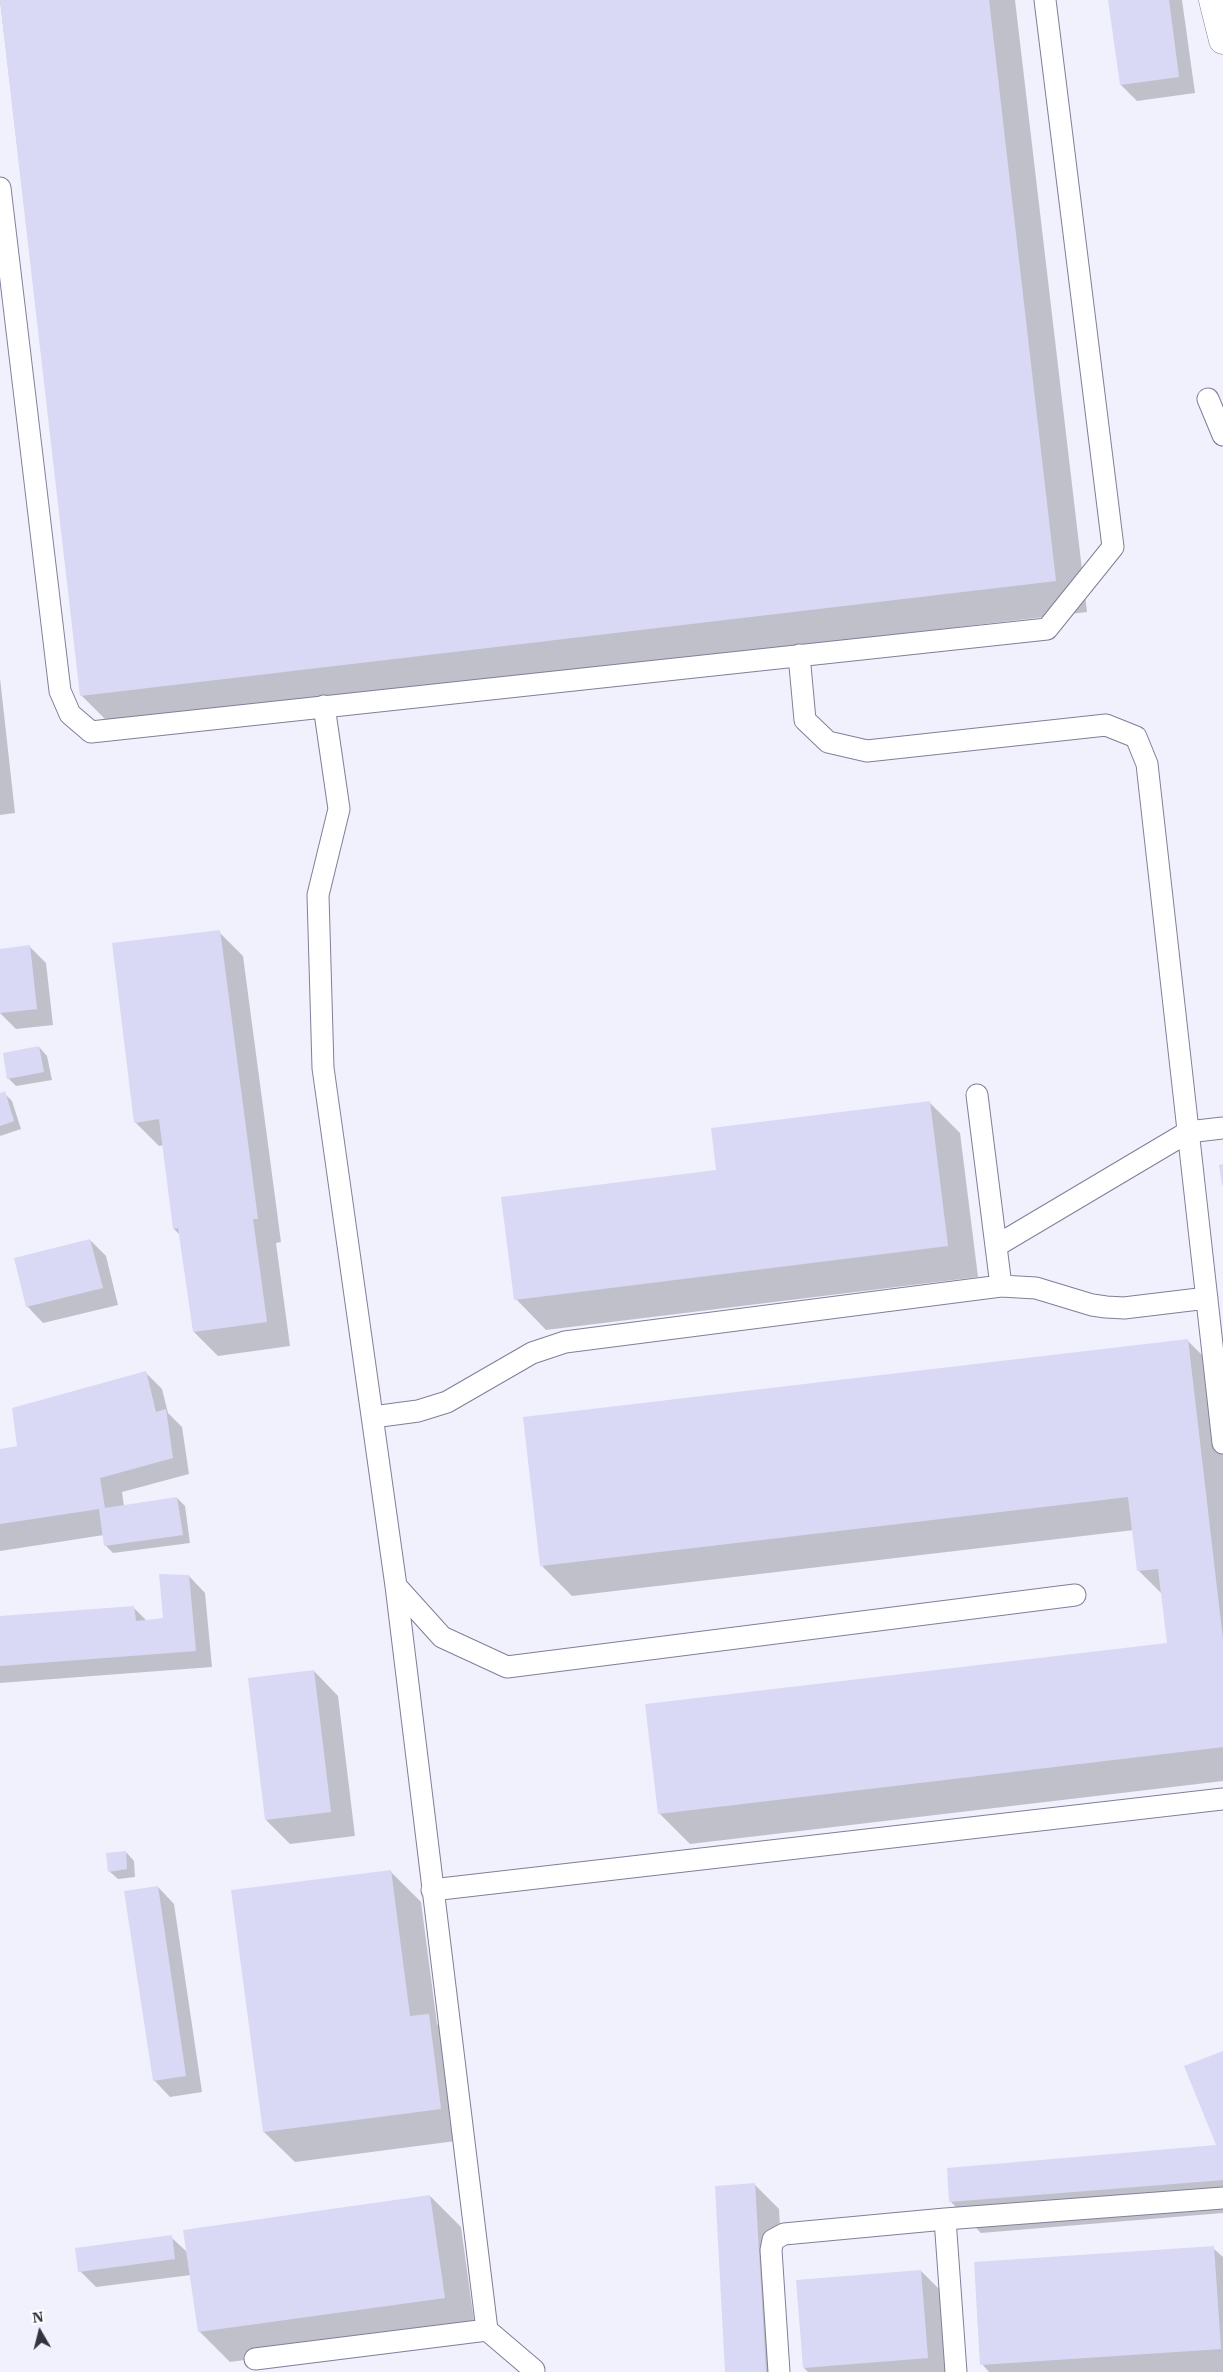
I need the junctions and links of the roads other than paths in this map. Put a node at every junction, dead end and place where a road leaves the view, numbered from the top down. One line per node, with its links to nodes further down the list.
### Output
1 (1045, 0): 7 (lane)
2 (1213, 0): 3 (street)
3 (1223, 40)
4 (0, 188): 8 (lane)
5 (1208, 399): 6 (lane)
6 (1223, 435)
7 (799, 655): 8 (lane); 11 (lane)
8 (324, 706): 15 (lane)
9 (977, 1095): 12 (lane)
10 (1223, 1128): 11 (lane)
11 (1188, 1132): 12 (lane); 14 (lane)
12 (996, 1246): 13 (lane)
13 (1001, 1286): 14 (lane); 15 (lane)
14 (1207, 1298): 16 (lane)
15 (373, 1417): 17 (lane)
16 (1223, 1443)
17 (396, 1586): 18 (lane); 20 (lane)
18 (1075, 1595)
19 (1223, 1799): 20 (lane)
20 (432, 1890): 23 (lane)
21 (1223, 2198): 22 (lane)
22 (945, 2219): 26 (lane); 27 (lane)
23 (487, 2330): 24 (lane); 25 (lane)
24 (255, 2359)
25 (534, 2370)
26 (779, 2372)
27 (956, 2372)

